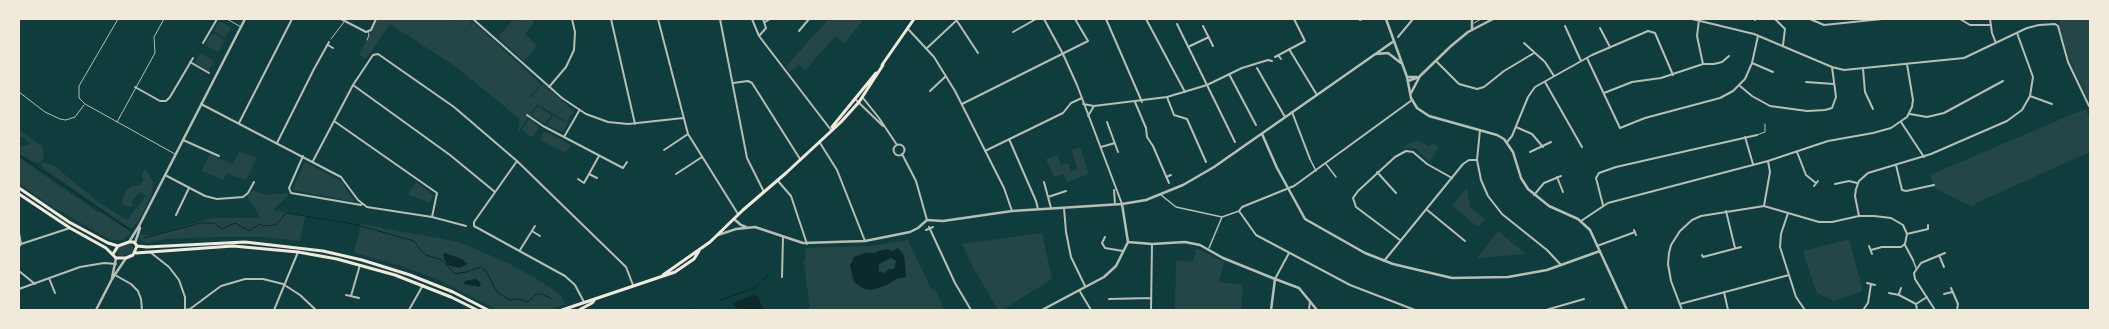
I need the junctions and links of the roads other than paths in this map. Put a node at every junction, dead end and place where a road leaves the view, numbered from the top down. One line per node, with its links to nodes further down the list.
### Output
1 (118, 19): 134 (lane)
2 (164, 19): 116 (lane)
3 (217, 19): 54 (street)
4 (227, 19): 49 (lane)
5 (245, 19): 49 (street)
6 (292, 19): 40 (street)
7 (341, 19): 39 (street)
8 (376, 19): 55 (street)
9 (473, 19): 117 (street)
10 (572, 19): 117 (street)
11 (611, 19): 156 (street)
12 (658, 19): 148 (street)
13 (720, 19): 110 (street)
14 (752, 19): 60 (street)
15 (763, 19): 41 (street)
16 (770, 19): 41 (street)
17 (809, 19): 46 (street)
18 (914, 19): 51 (highway)
19 (1036, 19): 56 (street)
20 (1044, 19): 79 (street)
21 (1075, 19): 79 (street)
22 (1106, 19): 133 (street)
23 (1146, 19): 121 (street)
24 (1294, 19): 76 (street)
25 (1386, 19): 66 (street)
26 (1413, 19): 57 (street)
27 (1472, 19): 43 (street)
28 (1481, 19): 43 (lane)
29 (1493, 19): 53 (street)
30 (1692, 19): 37 (street)
31 (1775, 19): 38 (street)
32 (1810, 19): 33 (street)
33 (1882, 19)
34 (1960, 19): 45 (street)
35 (1990, 19): 45 (street)
36 (958, 20): 75 (street); 77 (street)
37 (1699, 20): 61 (street); 92 (street)
38 (1779, 20): 70 (street)
39 (344, 21): 55 (street); 64 (lane)
40 (290, 22): 44 (street); 155 (street)
41 (765, 22): 60 (street)
42 (1176, 24): 72 (street)
43 (1471, 24): 53 (street)
44 (295, 25)
45 (1991, 25): 69 (street)
46 (798, 26)
47 (1203, 26): 62 (street)
48 (1565, 26): 89 (street)
49 (241, 27): 135 (street)
50 (1600, 28): 73 (street)
51 (908, 29): 75 (street); 94 (highway)
52 (1398, 30): 57 (street)
53 (1472, 30): 87 (street)
54 (210, 32): 59 (street); 67 (street)
55 (368, 32): 65 (lane)
56 (1013, 32)
57 (1402, 33): 63 (street)
58 (2017, 33): 69 (street); 125 (street); 140 (street)
59 (213, 34)
60 (759, 36): 160 (street)
61 (1758, 36): 70 (street); 91 (street)
62 (1208, 37): 71 (street); 72 (street)
63 (1398, 37)
64 (331, 39)
65 (367, 40)
66 (1394, 42): 81 (street); 95 (street)
67 (203, 43)
68 (1524, 43): 78 (street)
69 (1996, 43): 93 (street)
70 (1783, 45): 96 (street)
71 (1213, 46)
72 (1188, 47): 114 (street)
73 (1610, 47): 86 (street); 102 (street)
74 (333, 48): 176 (street)
75 (927, 48): 103 (street)
76 (1289, 49): 80 (street); 124 (street)
77 (978, 53)
78 (1534, 53): 87 (street); 105 (street)
79 (1063, 54): 129 (street); 136 (street)
80 (1278, 55): 83 (street); 85 (street)
81 (1373, 55): 95 (street); 124 (street)
82 (1729, 56): 92 (street)
83 (1275, 57)
84 (193, 58): 90 (street)
85 (1280, 58)
86 (1587, 58): 89 (street); 123 (street)
87 (1435, 60): 104 (street)
88 (1272, 61): 101 (street)
89 (1581, 61): 105 (street)
90 (190, 62): 100 (street); 116 (street)
91 (1752, 63): 99 (street); 115 (street)
92 (1703, 64): 102 (street)
93 (1907, 64): 98 (street); 144 (street)
94 (883, 65): 127 (highway); 128 (highway)
95 (1403, 65): 106 (street)
96 (1832, 67): 98 (street); 112 (street)
97 (1261, 69): 149 (street)
98 (1863, 69): 141 (street)
99 (1773, 72)
100 (209, 73)
101 (1228, 74): 114 (street); 150 (street)
102 (1673, 75): 123 (street)
103 (946, 76): 120 (street); 136 (street)
104 (1420, 76): 106 (street); 122 (street)
105 (1554, 76): 108 (street)
106 (1408, 79): 122 (street)
107 (2003, 81): 118 (street)
108 (1545, 82): 159 (street); 181 (street)
109 (1806, 82): 112 (street)
110 (732, 83): 195 (street); 237 (street)
111 (1990, 83): 118 (street)
112 (1834, 84): 115 (street)
113 (353, 85): 151 (street); 198 (street); 236 (street)
114 (1207, 85): 121 (street); 165 (street)
115 (1740, 86): 123 (street)
116 (135, 87): 154 (lane)
117 (549, 87): 142 (street)
118 (1992, 87): 144 (street)
119 (19, 92): 134 (lane)
120 (930, 92)
121 (1185, 92): 126 (street)
122 (1410, 93): 130 (street)
123 (1604, 94)
124 (1317, 95): 143 (street)
125 (2030, 96): 139 (street); 193 (street)
126 (1167, 97): 133 (street); 201 (street)
127 (855, 98): 131 (street); 160 (highway)
128 (862, 98): 131 (highway); 161 (street)
129 (1082, 98): 137 (street); 170 (street)
130 (1412, 100): 162 (street); 202 (street)
131 (859, 102): 160 (highway); 161 (street)
132 (1135, 102): 133 (street); 138 (street); 212 (street)
133 (1142, 102)
134 (84, 104): 154 (lane)
135 (201, 104): 155 (street); 171 (street)
136 (962, 104): 183 (street)
137 (1084, 104): 138 (street); 146 (street)
138 (1094, 106): 146 (street)
139 (2049, 106)
140 (2089, 106)
141 (1873, 109)
142 (579, 111): 156 (street); 169 (street)
143 (1292, 112): 149 (street); 194 (street)
144 (1910, 114): 153 (street)
145 (527, 115): 169 (street)
146 (1088, 116): 179 (street)
147 (1257, 116): 150 (street)
148 (684, 118): 156 (street); 164 (street)
149 (1285, 118): 166 (street)
150 (1253, 119): 158 (street)
151 (334, 121): 197 (street); 259 (street)
152 (1107, 122): 177 (street)
153 (1902, 122): 186 (street); 193 (street)
154 (117, 123): 187 (lane)
155 (239, 124): 176 (street)
156 (635, 124)
157 (1765, 124): 167 (lane)
158 (1256, 125)
159 (1516, 127): 174 (street); 180 (street)
160 (831, 130): 172 (highway)
161 (887, 130): 178 (street)
162 (1480, 130): 174 (street); 196 (street)
163 (1234, 132): 165 (street)
164 (688, 134): 182 (street); 192 (street)
165 (1231, 134): 173 (street)
166 (1262, 134): 233 (street); 240 (street)
167 (1757, 135): 168 (street)
168 (1745, 136): 203 (street); 246 (street)
169 (564, 137): 191 (street)
170 (1009, 139): 183 (street); 248 (street)
171 (183, 140): 187 (street); 189 (street)
172 (819, 142): 195 (highway); 282 (street)
173 (1235, 142)
174 (1507, 142): 241 (street)
175 (1551, 142): 180 (street)
176 (277, 143): 190 (street)
177 (1115, 143): 179 (street); 184 (street)
178 (897, 145): 188 (street); 188 (street)
179 (1101, 147): 226 (street)
180 (1543, 147): 185 (street)
181 (1582, 147)
182 (664, 150)
183 (985, 151): 253 (street)
184 (1118, 152)
185 (1530, 152)
186 (1798, 152): 199 (street); 219 (street)
187 (176, 154): 209 (street)
188 (902, 154): 262 (street)
189 (219, 156)
190 (303, 156): 197 (street); 243 (street)
191 (599, 156): 200 (street); 207 (street)
192 (702, 157): 208 (street); 257 (street)
193 (1924, 157): 204 (street)
194 (1310, 158): 205 (street)
195 (800, 159): 218 (highway)
196 (1477, 160): 216 (street); 318 (street)
197 (313, 161): 243 (street)
198 (517, 161): 236 (street); 333 (street)
199 (1768, 161): 203 (street); 247 (street)
200 (627, 162)
201 (1206, 162)
202 (1326, 164): 205 (street); 213 (street)
203 (1753, 165): 246 (street)
204 (1896, 165): 223 (street); 229 (street)
205 (1316, 171): 233 (street)
206 (1377, 172): 216 (street); 238 (street); 281 (street)
207 (589, 174): 215 (street); 217 (street)
208 (676, 174)
209 (165, 175): 231 (street); 265 (street)
210 (1172, 175): 212 (street)
211 (1561, 176): 214 (street)
212 (1166, 177): 222 (street)
213 (1336, 177)
214 (1557, 177): 232 (street); 241 (street)
215 (597, 178)
216 (1452, 178): 251 (street)
217 (578, 179)
218 (778, 180): 237 (highway); 288 (street)
219 (1818, 180)
220 (254, 182): 228 (street)
221 (1044, 182): 242 (street)
222 (1169, 183)
223 (1858, 183): 225 (street); 258 (street)
224 (248, 184): 228 (street)
225 (1835, 184)
226 (1114, 185): 244 (street); 245 (street)
227 (1934, 185): 229 (street)
228 (252, 186): 231 (street)
229 (1926, 186): 235 (street)
230 (19, 188): 291 (highway)
231 (189, 188): 252 (street)
232 (1566, 188)
233 (1287, 189): 254 (street); 315 (street)
234 (1066, 191): 242 (street)
235 (1927, 191)
236 (495, 192): 298 (street)
237 (764, 192): 257 (highway)
238 (1396, 193)
239 (19, 194): 269 (highway)
240 (1162, 195): 245 (street); 260 (street)
241 (1534, 195): 263 (street)
242 (1048, 197): 249 (street)
243 (362, 204): 259 (street)
244 (1115, 204): 245 (street); 250 (street)
245 (1122, 204): 285 (street)
246 (1603, 205): 263 (street)
247 (1764, 206): 255 (street); 256 (street)
248 (1038, 208): 249 (street); 253 (street)
249 (1051, 208): 250 (street)
250 (1064, 208): 336 (street)
251 (1426, 209): 281 (street); 283 (street)
252 (174, 210)
253 (1012, 211): 262 (street)
254 (1239, 211): 260 (street); 305 (street)
255 (1726, 211): 297 (street); 357 (street)
256 (1788, 212): 258 (street); 323 (street)
257 (738, 214): 261 (highway)
258 (1859, 216): 276 (street)
259 (432, 217): 266 (street)
260 (1222, 217): 296 (street)
261 (734, 218): 268 (street); 277 (highway)
262 (927, 220): 282 (street)
263 (1580, 221): 292 (street)
264 (1928, 225): 271 (street)
265 (139, 226): 284 (street); 287 (street)
266 (466, 226)
267 (535, 226): 273 (street)
268 (749, 227): 277 (street); 279 (street)
269 (70, 228): 286 (street); 307 (highway)
270 (1932, 228): 271 (street)
271 (1928, 229): 276 (street)
272 (926, 230): 371 (street)
273 (532, 231): 278 (street); 298 (street)
274 (1635, 232): 292 (street)
275 (19, 233): 286 (street)
276 (1907, 234): 290 (street)
277 (717, 235): 333 (highway)
278 (540, 236)
279 (783, 237): 288 (street); 326 (street)
280 (1105, 237): 300 (street)
281 (1400, 240): 315 (street)
282 (865, 241): 288 (street)
283 (1465, 241)
284 (129, 242): 287 (highway); 291 (highway)
285 (1128, 242): 289 (street); 300 (street)
286 (21, 244): 294 (street)
287 (136, 244): 304 (highway); 313 (highway)
288 (808, 244)
289 (1152, 244): 296 (street); 351 (street)
290 (1905, 244): 299 (street); 314 (street)
291 (118, 246): 307 (highway)
292 (1597, 246): 301 (street)
293 (1869, 246): 299 (street)
294 (19, 247)
295 (1741, 247): 297 (street)
296 (1208, 248): 327 (street)
297 (1735, 248): 309 (street)
298 (520, 250): 356 (street)
299 (1871, 250): 308 (street)
300 (1124, 251): 336 (street)
301 (1600, 251): 318 (street); 380 (street)
302 (150, 252): 303 (highway); 304 (highway); 363 (street)
303 (298, 252): 317 (highway); 335 (street)
304 (136, 253): 312 (highway)
305 (1289, 253): 327 (street); 360 (street)
306 (1945, 253): 310 (street)
307 (113, 254): 311 (highway)
308 (1872, 254)
309 (1702, 255)
310 (1939, 255): 319 (street); 320 (street)
311 (116, 258): 312 (highway); 316 (street)
312 (126, 258): 322 (street)
313 (362, 260): 317 (highway); 328 (highway)
314 (1913, 260): 320 (street)
315 (1384, 261): 318 (street)
316 (116, 264): 324 (street); 325 (street)
317 (361, 264): 332 (highway); 348 (street)
318 (1561, 265)
319 (1944, 267)
320 (1916, 268): 349 (street)
321 (19, 271): 330 (street)
322 (115, 275): 325 (street); 362 (street)
323 (1788, 275): 341 (street); 383 (street)
324 (49, 278): 330 (street); 343 (street)
325 (112, 278): 361 (street)
326 (782, 278)
327 (1274, 279): 355 (street); 375 (street)
328 (424, 280): 332 (highway); 368 (highway)
329 (1867, 283): 331 (street)
330 (35, 284): 339 (street)
331 (1871, 284): 334 (street); 384 (street)
332 (423, 285): 366 (street); 367 (highway)
333 (633, 285): 352 (highway)
334 (1875, 285)
335 (285, 286): 363 (street); 364 (street); 365 (street)
336 (1085, 286): 340 (street)
337 (1901, 288): 347 (street)
338 (1951, 288): 342 (street)
339 (19, 289)
340 (1079, 289): 372 (street); 373 (street)
341 (1724, 292): 357 (street); 382 (street)
342 (1952, 292): 345 (street); 387 (street)
343 (55, 293)
344 (1889, 293): 347 (street)
345 (1944, 294)
346 (346, 295): 348 (street)
347 (1899, 295): 358 (street)
348 (351, 296): 350 (street)
349 (1927, 297): 358 (street); 386 (street)
350 (359, 298)
351 (1151, 298): 353 (street); 374 (street)
352 (595, 299): 356 (highway); 359 (highway)
353 (1109, 299)
354 (1584, 299): 379 (street)
355 (1310, 301): 376 (street); 377 (street)
356 (584, 302): 359 (highway); 369 (highway)
357 (1680, 304): 381 (street)
358 (1916, 304): 385 (street)
359 (586, 307): 370 (highway)
360 (1405, 309): 378 (street)
361 (96, 310)
362 (142, 310)
363 (185, 310)
364 (274, 310)
365 (316, 310)
366 (410, 310)
367 (477, 310)
368 (488, 310)
369 (562, 310)
370 (579, 310)
371 (971, 310)
372 (1042, 310)
373 (1091, 310)
374 (1151, 310)
375 (1271, 310)
376 (1309, 310)
377 (1317, 310)
378 (1415, 310)
379 (1546, 310)
380 (1627, 310)
381 (1682, 310)
382 (1728, 310)
383 (1805, 310)
384 (1863, 310)
385 (1917, 310)
386 (1935, 310)
387 (1957, 310)

